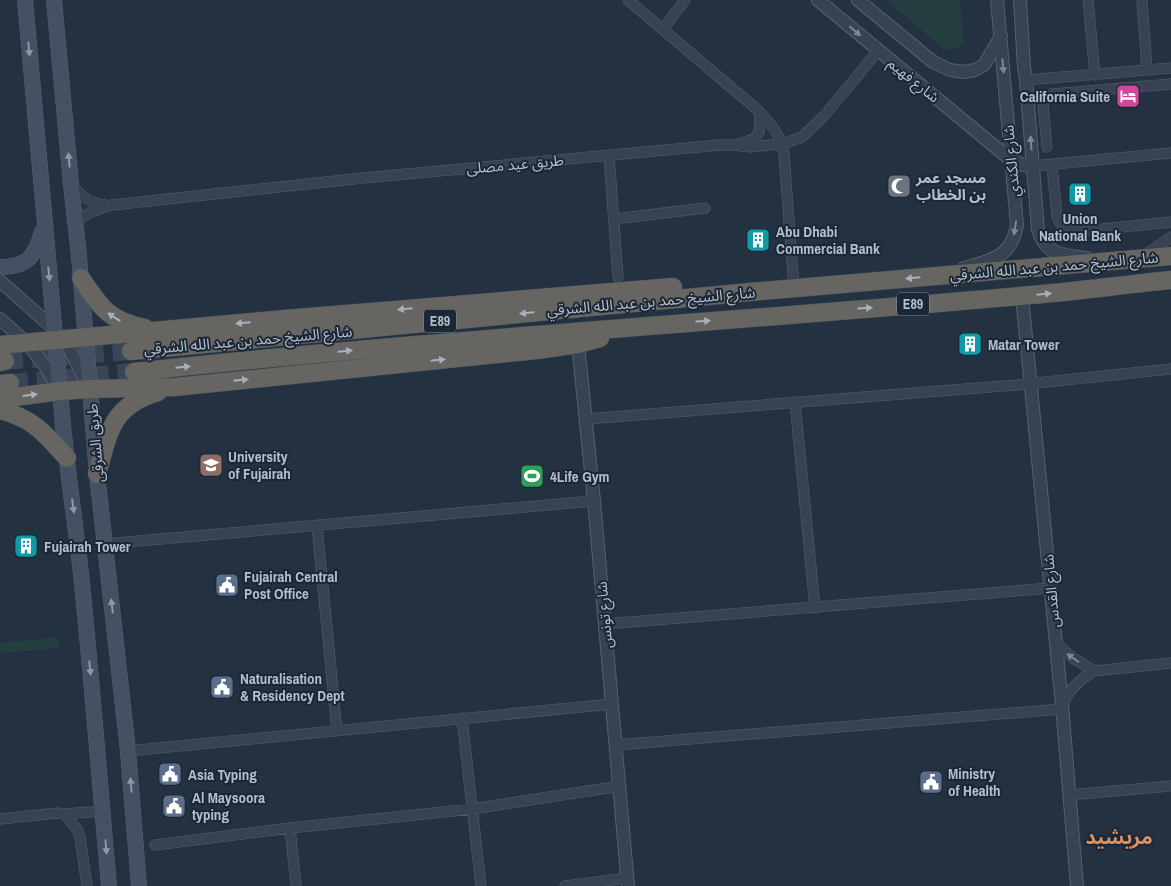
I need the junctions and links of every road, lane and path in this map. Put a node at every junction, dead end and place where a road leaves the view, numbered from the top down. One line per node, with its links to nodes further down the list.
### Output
1 (25, 0): 36 (main road, طريق الشرقى, one-way to 36)
2 (46, 0): 14 (main road)
3 (54, 0): 14 (main road, طريق الشرقى)
4 (628, 0): 12 (street)
5 (686, 0): 12 (street)
6 (818, 0): 15 (street, شارع فهيم, one-way to 15)
7 (858, 0): 13 (street, شارع فهيم)
8 (1088, 0): 18 (street)
9 (1142, 0): 17 (street)
10 (998, 1): 13 (street, شارع الكندي)
11 (1020, 1): 19 (street, شارع الكندي)
12 (663, 29): 21 (street)
13 (1000, 36): 27 (street, شارع الكندي, one-way to 27)
14 (58, 38): 30 (main road, طريق الشرقى, one-way to 14)
15 (878, 50): 22 (street, طريق عيد مصلى); 27 (street, شارع فهيم)
16 (1171, 68): 17 (street)
17 (1147, 70): 18 (street)
18 (1095, 74): 19 (street)
19 (1026, 80): 29 (street, شارع الكندي, one-way to 19)
20 (1171, 84): 24 (street)
21 (759, 111): 22 (street); 23 (street)
22 (782, 144): 23 (street, طريق عيد مصلى); 47 (street)
23 (733, 145): 26 (street, طريق عيد مصلى)
24 (1047, 147)
25 (1171, 153): 28 (street)
26 (609, 156): 31 (street, طريق عيد مصلى); 33 (street)
27 (1011, 160): 29 (street); 42 (street, شارع الكندي, one-way to 42)
28 (1052, 165): 29 (street); 35 (street)
29 (1033, 166): 40 (street, شارع الكندي)
30 (71, 184): 31 (street, طريق عيد مصلى); 34 (main road, طريق الشرقى)
31 (112, 205): 34 (street, طريق عيد مصلى)
32 (705, 208): 33 (street)
33 (614, 219): 43 (street)
34 (75, 222): 44 (main road, طريق الشرقى)
35 (1171, 222)
36 (44, 226): 41 (main road); 53 (main road, طريق الشرقى, one-way to 53)
37 (1171, 236): 39 (street)
38 (1171, 256): 39 (highway, شارع الشيخ حمد بن عبد الله الشرقي / E89)
39 (1140, 259): 40 (highway, شارع الشيخ حمد بن عبد الله الشرقي / E89)
40 (1109, 261): 42 (highway, شارع الشيخ حمد بن عبد الله الشرقي / E89)
41 (0, 267)
42 (941, 275): 47 (highway, شارع الشيخ حمد بن عبد الله الشرقي / E89, one-way to 47)
43 (618, 276)
44 (81, 278): 52 (highway, one-way to 44); 53 (main road, طريق الشرقى)
45 (1171, 280): 49 (highway, شارع الشيخ حمد بن عبد الله الشرقي / E89, one-way to 45)
46 (0, 281): 53 (street)
47 (794, 288): 48 (highway, شارع الشيخ حمد بن عبد الله الشرقي / E89)
48 (750, 292): 52 (highway, one-way to 52); 55 (highway, شارع الشيخ حمد بن عبد الله الشرقي / E89, one-way to 55)
49 (1022, 296): 51 (highway, شارع الشيخ حمد بن عبد الله الشرقي / E89, one-way to 49); 59 (street, شارع القدس)
50 (0, 319): 53 (street)
51 (654, 325): 54 (highway); 58 (highway, شارع الشيخ حمد بن عبد الله الشرقي / E89, one-way to 51)
52 (160, 331): 53 (highway)
53 (57, 339): 56 (highway); 61 (main road, طريق الشرقى); 63 (main road, طريق الشرقى); 63 (street)
54 (578, 344): 60 (highway, one-way to 54); 66 (street, شارع تونس)
55 (131, 351)
56 (2, 356)
57 (1171, 369): 59 (street)
58 (134, 372)
59 (1031, 383): 64 (street); 72 (street, شارع القدس)
60 (176, 387): 61 (highway); 68 (highway)
61 (90, 396): 63 (highway); 68 (main road, طريق الشرقى)
62 (0, 399): 63 (highway, one-way to 63)
63 (60, 399): 67 (main road, طريق الشرقى)
64 (795, 402): 66 (street); 73 (street)
65 (0, 410): 67 (highway)
66 (586, 419): 69 (street, شارع تونس)
67 (67, 458): 88 (main road, طريق الشرقى, one-way to 88)
68 (97, 474): 71 (main road, طريق الشرقى)
69 (594, 501): 70 (street); 74 (street, شارع تونس)
70 (317, 526): 71 (street); 81 (street)
71 (104, 544): 83 (main road, طريق الشرقى, one-way to 71)
72 (1051, 588): 73 (street); 75 (street, شارع القدس)
73 (815, 608): 74 (street)
74 (605, 624): 78 (street, شارع تونس)
75 (1055, 642): 77 (street, one-way to 75); 79 (street, شارع القدس)
76 (1171, 663): 77 (street)
77 (1094, 670): 79 (street)
78 (612, 704): 80 (street); 82 (street, شارع تونس)
79 (1062, 707): 82 (street); 86 (street, شارع القدس)
80 (462, 718): 81 (street); 87 (street)
81 (337, 731): 83 (street)
82 (616, 746): 84 (street, شارع تونس)
83 (128, 751): 96 (main road, طريق الشرقى, one-way to 83)
84 (620, 786): 87 (street); 93 (street, شارع تونس)
85 (1171, 786): 86 (street)
86 (1070, 795): 100 (street, شارع القدس)
87 (472, 808): 91 (street); 98 (street)
88 (102, 811): 89 (street); 95 (main road, طريق الشرقى, one-way to 95)
89 (64, 814): 90 (street); 94 (street)
90 (0, 819)
91 (290, 828): 92 (street); 97 (street)
92 (155, 845)
93 (628, 882): 99 (street)
94 (86, 886)
95 (109, 886)
96 (139, 886)
97 (296, 886)
98 (481, 886)
99 (565, 886)
100 (1077, 886)

